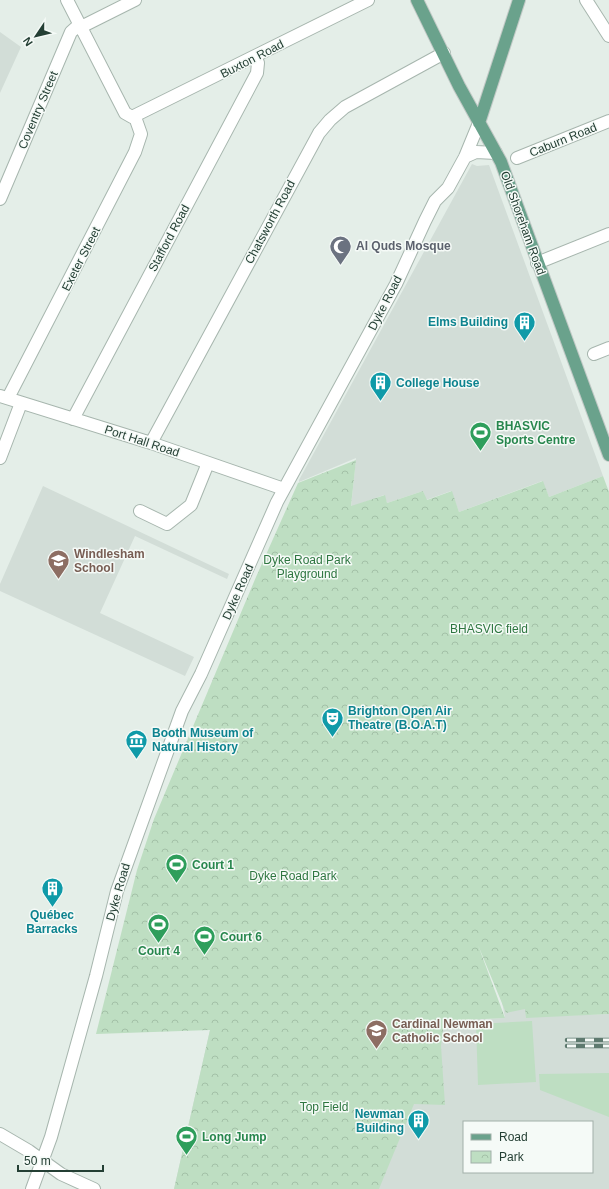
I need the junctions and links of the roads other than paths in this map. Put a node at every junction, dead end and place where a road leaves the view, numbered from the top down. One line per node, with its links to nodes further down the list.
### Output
1 (67, 0): 7 (street)
2 (135, 0): 7 (street)
3 (368, 0): 10 (street, Buxton Road)
4 (417, 0): 9 (main road, Old Shoreham Road)
5 (519, 0): 13 (main road, Dyke Road)
6 (586, 0): 8 (street)
7 (80, 26): 11 (street); 17 (street, Coventry Street)
8 (609, 36)
9 (444, 54): 13 (main road, Old Shoreham Road); 25 (street, Chatsworth Road)
10 (255, 57): 11 (street, Buxton Road); 24 (street, Stafford Road)
11 (135, 117): 22 (street, Exeter Street)
12 (609, 121): 16 (street, Caburn Road)
13 (479, 123): 14 (main road, Old Shoreham Road); 15 (street, Dyke Road)
14 (496, 153): 15 (street); 19 (main road, Old Shoreham Road)
15 (465, 157): 29 (street, Dyke Road)
16 (517, 158)
17 (0, 199)
18 (609, 234): 19 (street)
19 (537, 263): 26 (main road, Old Shoreham Road)
20 (609, 348): 21 (street)
21 (594, 354)
22 (4, 397): 23 (street, Port Hall Road)
23 (21, 403): 24 (street, Port Hall Road); 27 (street)
24 (73, 419): 25 (street, Port Hall Road)
25 (151, 443): 28 (street, Port Hall Road)
26 (609, 455)
27 (0, 458)
28 (208, 463): 29 (street, Port Hall Road); 30 (street)
29 (284, 489): 32 (street, Dyke Road)
30 (140, 511)
31 (0, 1134): 32 (street)
32 (44, 1160): 33 (street, Dyke Road); 34 (street)
33 (32, 1189)
34 (94, 1189)

